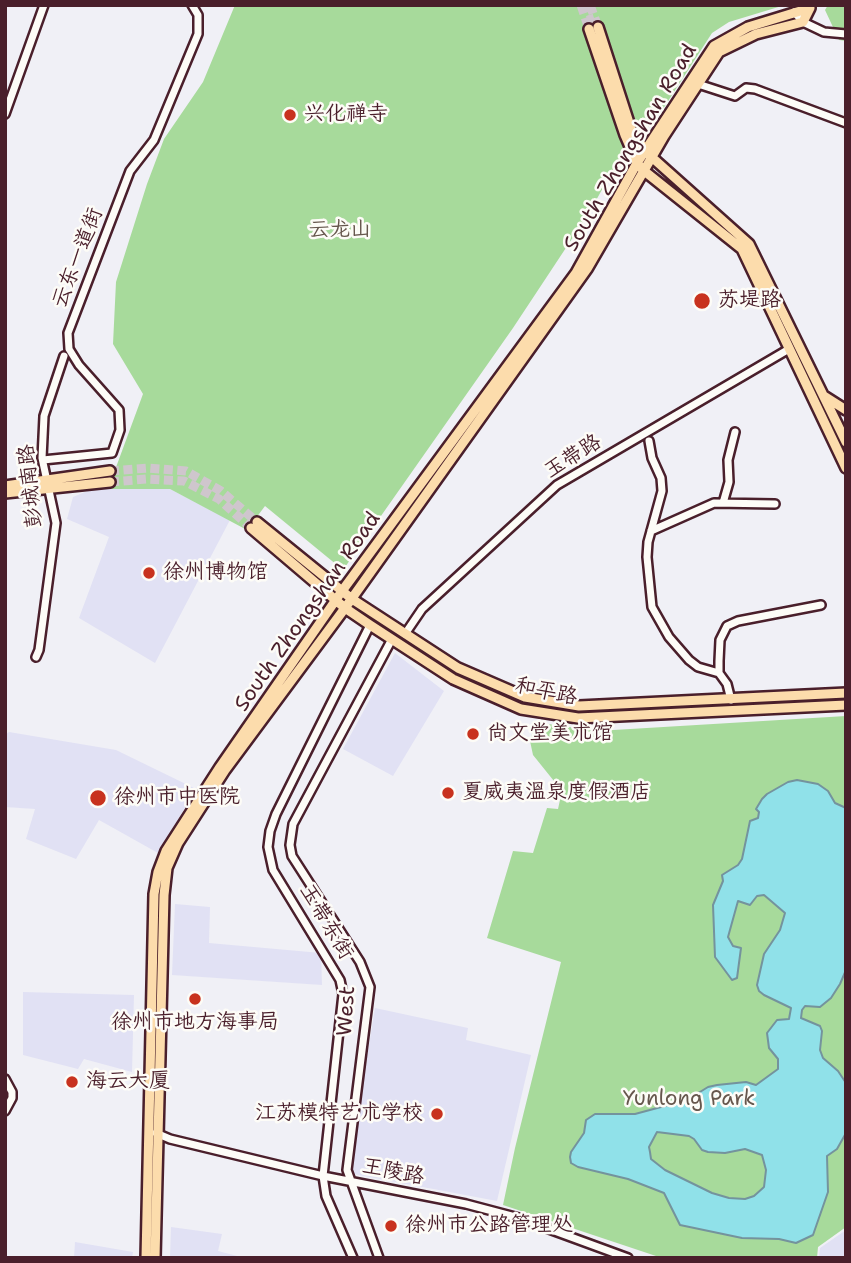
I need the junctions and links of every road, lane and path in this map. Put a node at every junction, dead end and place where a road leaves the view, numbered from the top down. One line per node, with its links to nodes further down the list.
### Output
1 (44, 5): 8 (street)
2 (192, 5): 24 (street, 云东一道街)
3 (811, 7): 4 (main road, South Zhongshan Road); 5 (main road, South Zhongshan Road)
4 (794, 12): 5 (street); 10 (main road, South Zhongshan Road)
5 (803, 22): 6 (street); 7 (main road, South Zhongshan Road)
6 (846, 34)
7 (698, 84): 9 (street); 10 (main road, South Zhongshan Road)
8 (5, 114)
9 (846, 123)
10 (649, 155): 11 (main road, South Zhongshan Road); 11 (main road); 12 (main road)
11 (640, 167): 12 (main road); 34 (main road, South Zhongshan Road); 35 (main road, South Zhongshan Road)
12 (784, 327): 13 (main road)
13 (790, 344): 15 (main road); 17 (main road); 40 (street, 玉带路)
14 (64, 356): 24 (street, 彭城南路)
15 (821, 393): 16 (main road); 18 (main road)
16 (846, 410)
17 (823, 420): 18 (main road); 20 (main road)
18 (835, 421): 19 (main road)
19 (844, 428): 20 (main road); 23 (main road)
20 (828, 430): 25 (main road)
21 (735, 432): 31 (street)
22 (649, 441): 33 (street)
23 (846, 442)
24 (43, 460): 28 (street, 彭城南路)
25 (846, 468)
26 (110, 471): 28 (main road)
27 (110, 482): 28 (main road)
28 (48, 484): 29 (main road); 30 (main road); 42 (street, 彭城南路)
29 (5, 486)
30 (5, 493)
31 (723, 503): 32 (street); 33 (street)
32 (775, 504)
33 (651, 531): 43 (street)
34 (342, 591): 35 (main road, 和平路); 36 (main road, South Zhongshan Road); 36 (main road, 和平路)
35 (352, 599): 38 (main road, South Zhongshan Road); 40 (main road, 和平路)
36 (336, 600): 38 (main road, 和平路); 49 (main road, South Zhongshan Road)
37 (821, 605): 43 (street)
38 (345, 608): 39 (main road, 和平路); 49 (main road, South Zhongshan Road)
39 (370, 625): 41 (main road, 和平路); 50 (street, 玉带东街)
40 (405, 634): 45 (main road, 和平路)
41 (392, 639): 46 (main road, 和平路); 51 (street, West)
42 (36, 657)
43 (719, 673): 45 (street)
44 (846, 693): 45 (main road, 和平路)
45 (731, 699)
46 (846, 705)
47 (5, 1079): 48 (street)
48 (5, 1111)
49 (152, 1132): 50 (street, 王陵路); 52 (main road, South Zhongshan Road); 53 (main road, South Zhongshan Road)
50 (327, 1177): 51 (street, 王陵路); 54 (street, 玉带东街)
51 (347, 1180): 55 (street, West); 56 (street, 王陵路)
52 (146, 1258)
53 (155, 1258)
54 (353, 1258)
55 (379, 1258)
56 (628, 1258)

